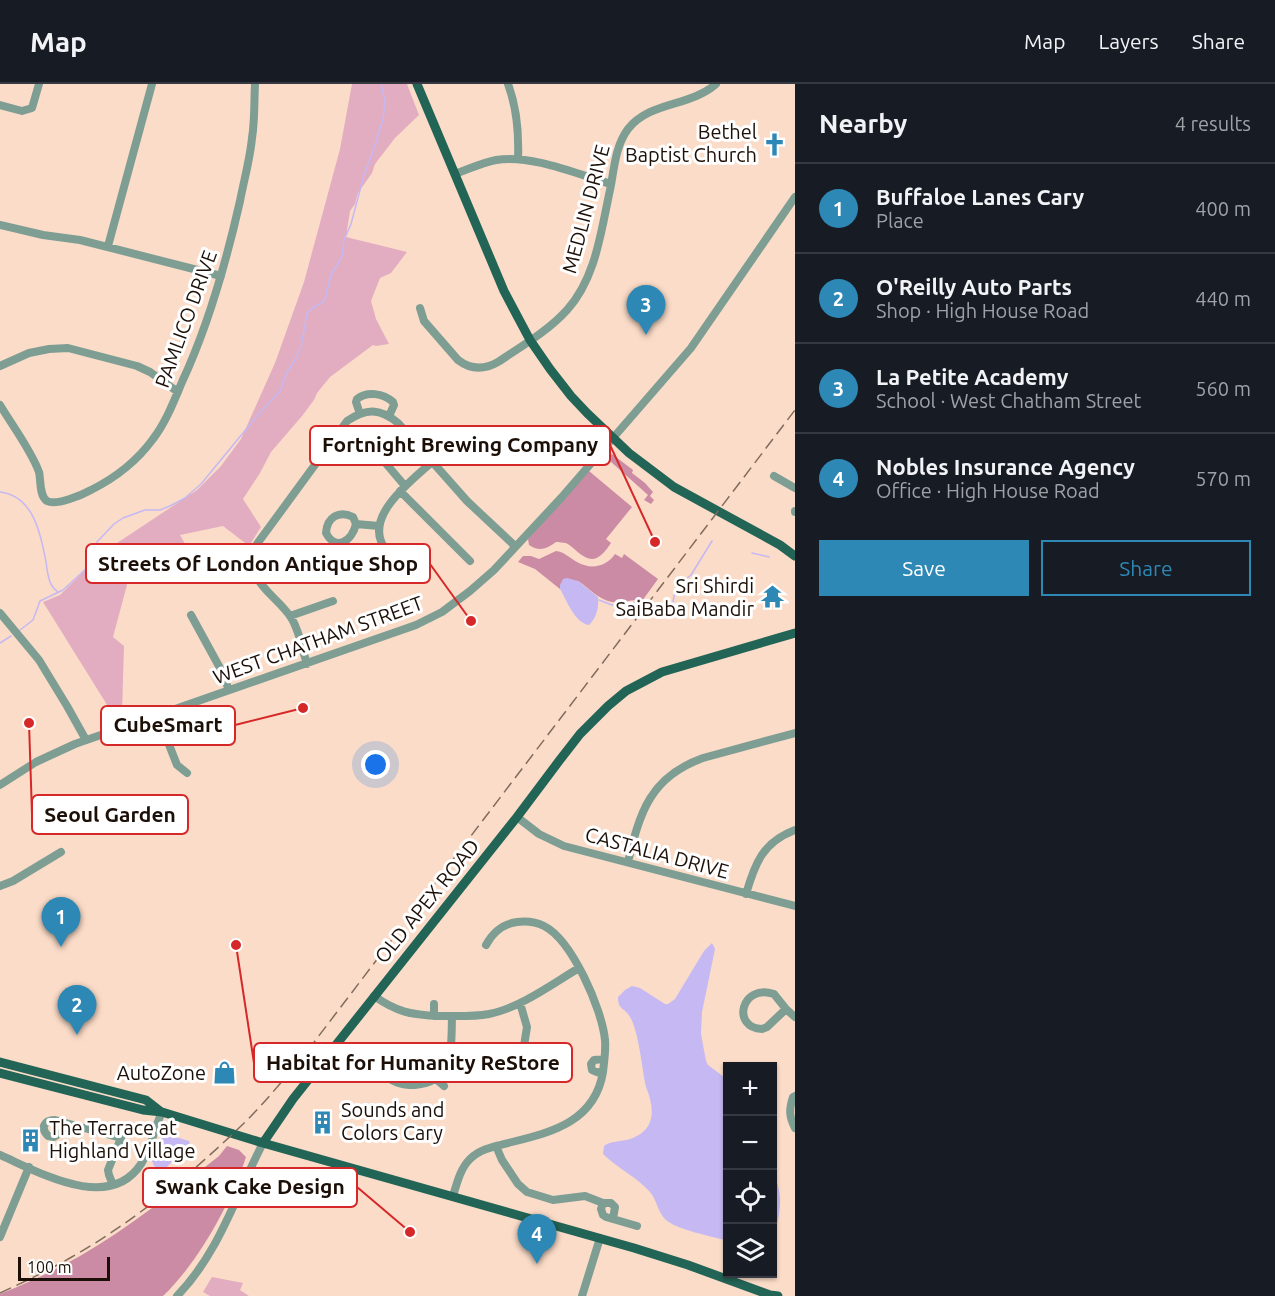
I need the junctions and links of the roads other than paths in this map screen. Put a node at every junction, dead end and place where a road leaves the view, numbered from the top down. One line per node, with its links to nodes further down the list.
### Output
1 (39, 84): 7 (street)
2 (152, 84): 13 (street)
3 (255, 84): 14 (street, PAMLICO DRIVE)
4 (417, 84): 9 (main road)
5 (508, 84): 8 (street)
6 (716, 84): 10 (street, MEDLIN DRIVE)
7 (0, 105)
8 (518, 159): 9 (street); 10 (street)
9 (455, 174): 16 (main road)
10 (611, 184): 16 (street, MEDLIN DRIVE)
11 (795, 197): 22 (street, WEST CHATHAM STREET)
12 (0, 225): 13 (street)
13 (108, 246): 14 (street)
14 (222, 276): 18 (street, PAMLICO DRIVE)
15 (420, 308): 16 (street, MEDLIN DRIVE)
16 (530, 340): 22 (main road)
17 (0, 366): 18 (street)
18 (178, 392): 19 (street, PAMLICO DRIVE)
19 (0, 405)
20 (360, 414): 21 (street); 21 (street); 37 (street)
21 (390, 416): 24 (street)
22 (613, 437): 30 (street, WEST CHATHAM STREET); 31 (main road)
23 (377, 453): 27 (street)
24 (432, 462): 27 (street); 30 (street)
25 (774, 476): 26 (street)
26 (795, 488)
27 (403, 489): 29 (street); 32 (street)
28 (356, 524): 29 (street)
29 (379, 526): 33 (street)
30 (515, 546): 39 (street, WEST CHATHAM STREET)
31 (795, 556)
32 (470, 561)
33 (404, 562)
34 (333, 601): 37 (street)
35 (0, 613): 43 (street)
36 (191, 615): 40 (street)
37 (290, 616): 39 (street)
38 (795, 633): 46 (main road, OLD APEX ROAD)
39 (307, 664): 40 (street, WEST CHATHAM STREET)
40 (229, 690): 41 (street, WEST CHATHAM STREET)
41 (157, 714): 43 (street, WEST CHATHAM STREET); 44 (street)
42 (795, 733): 49 (street)
43 (86, 740): 45 (street, WEST CHATHAM STREET)
44 (187, 773)
45 (0, 785)
46 (517, 817): 49 (street, CASTALIA DRIVE); 55 (main road, OLD APEX ROAD)
47 (795, 831): 51 (street)
48 (61, 852): 50 (street)
49 (628, 862): 51 (street, CASTALIA DRIVE)
50 (0, 886)
51 (746, 894): 52 (street, CASTALIA DRIVE)
52 (795, 906)
53 (486, 945): 54 (street)
54 (579, 968): 56 (street); 63 (street)
55 (374, 996): 59 (street); 74 (main road, OLD APEX ROAD)
56 (520, 1003): 60 (street); 62 (street)
57 (434, 1004): 59 (street)
58 (786, 1009): 58 (street); 61 (street)
59 (434, 1016): 60 (street)
60 (452, 1016): 68 (street)
61 (795, 1017)
62 (523, 1052)
63 (604, 1059): 67 (street); 67 (street)
64 (0, 1062): 71 (main road)
65 (0, 1073): 71 (main road)
66 (381, 1073): 68 (street)
67 (602, 1074): 75 (street)
68 (436, 1079): 69 (street)
69 (444, 1086)
70 (795, 1096): 73 (street)
71 (162, 1112): 74 (main road); 78 (street)
72 (68, 1124): 78 (street)
73 (795, 1128)
74 (263, 1143): 79 (main road); 85 (street, OLD APEX ROAD)
75 (496, 1146): 79 (street); 80 (street)
76 (0, 1155): 77 (street)
77 (29, 1167): 78 (street); 83 (street)
78 (113, 1185)
79 (453, 1196): 84 (main road)
80 (603, 1203): 81 (street); 81 (street)
81 (613, 1219): 82 (street)
82 (637, 1226)
83 (0, 1238)
84 (600, 1238): 86 (street); 87 (main road)
85 (177, 1296)
86 (582, 1296)
87 (772, 1296)

